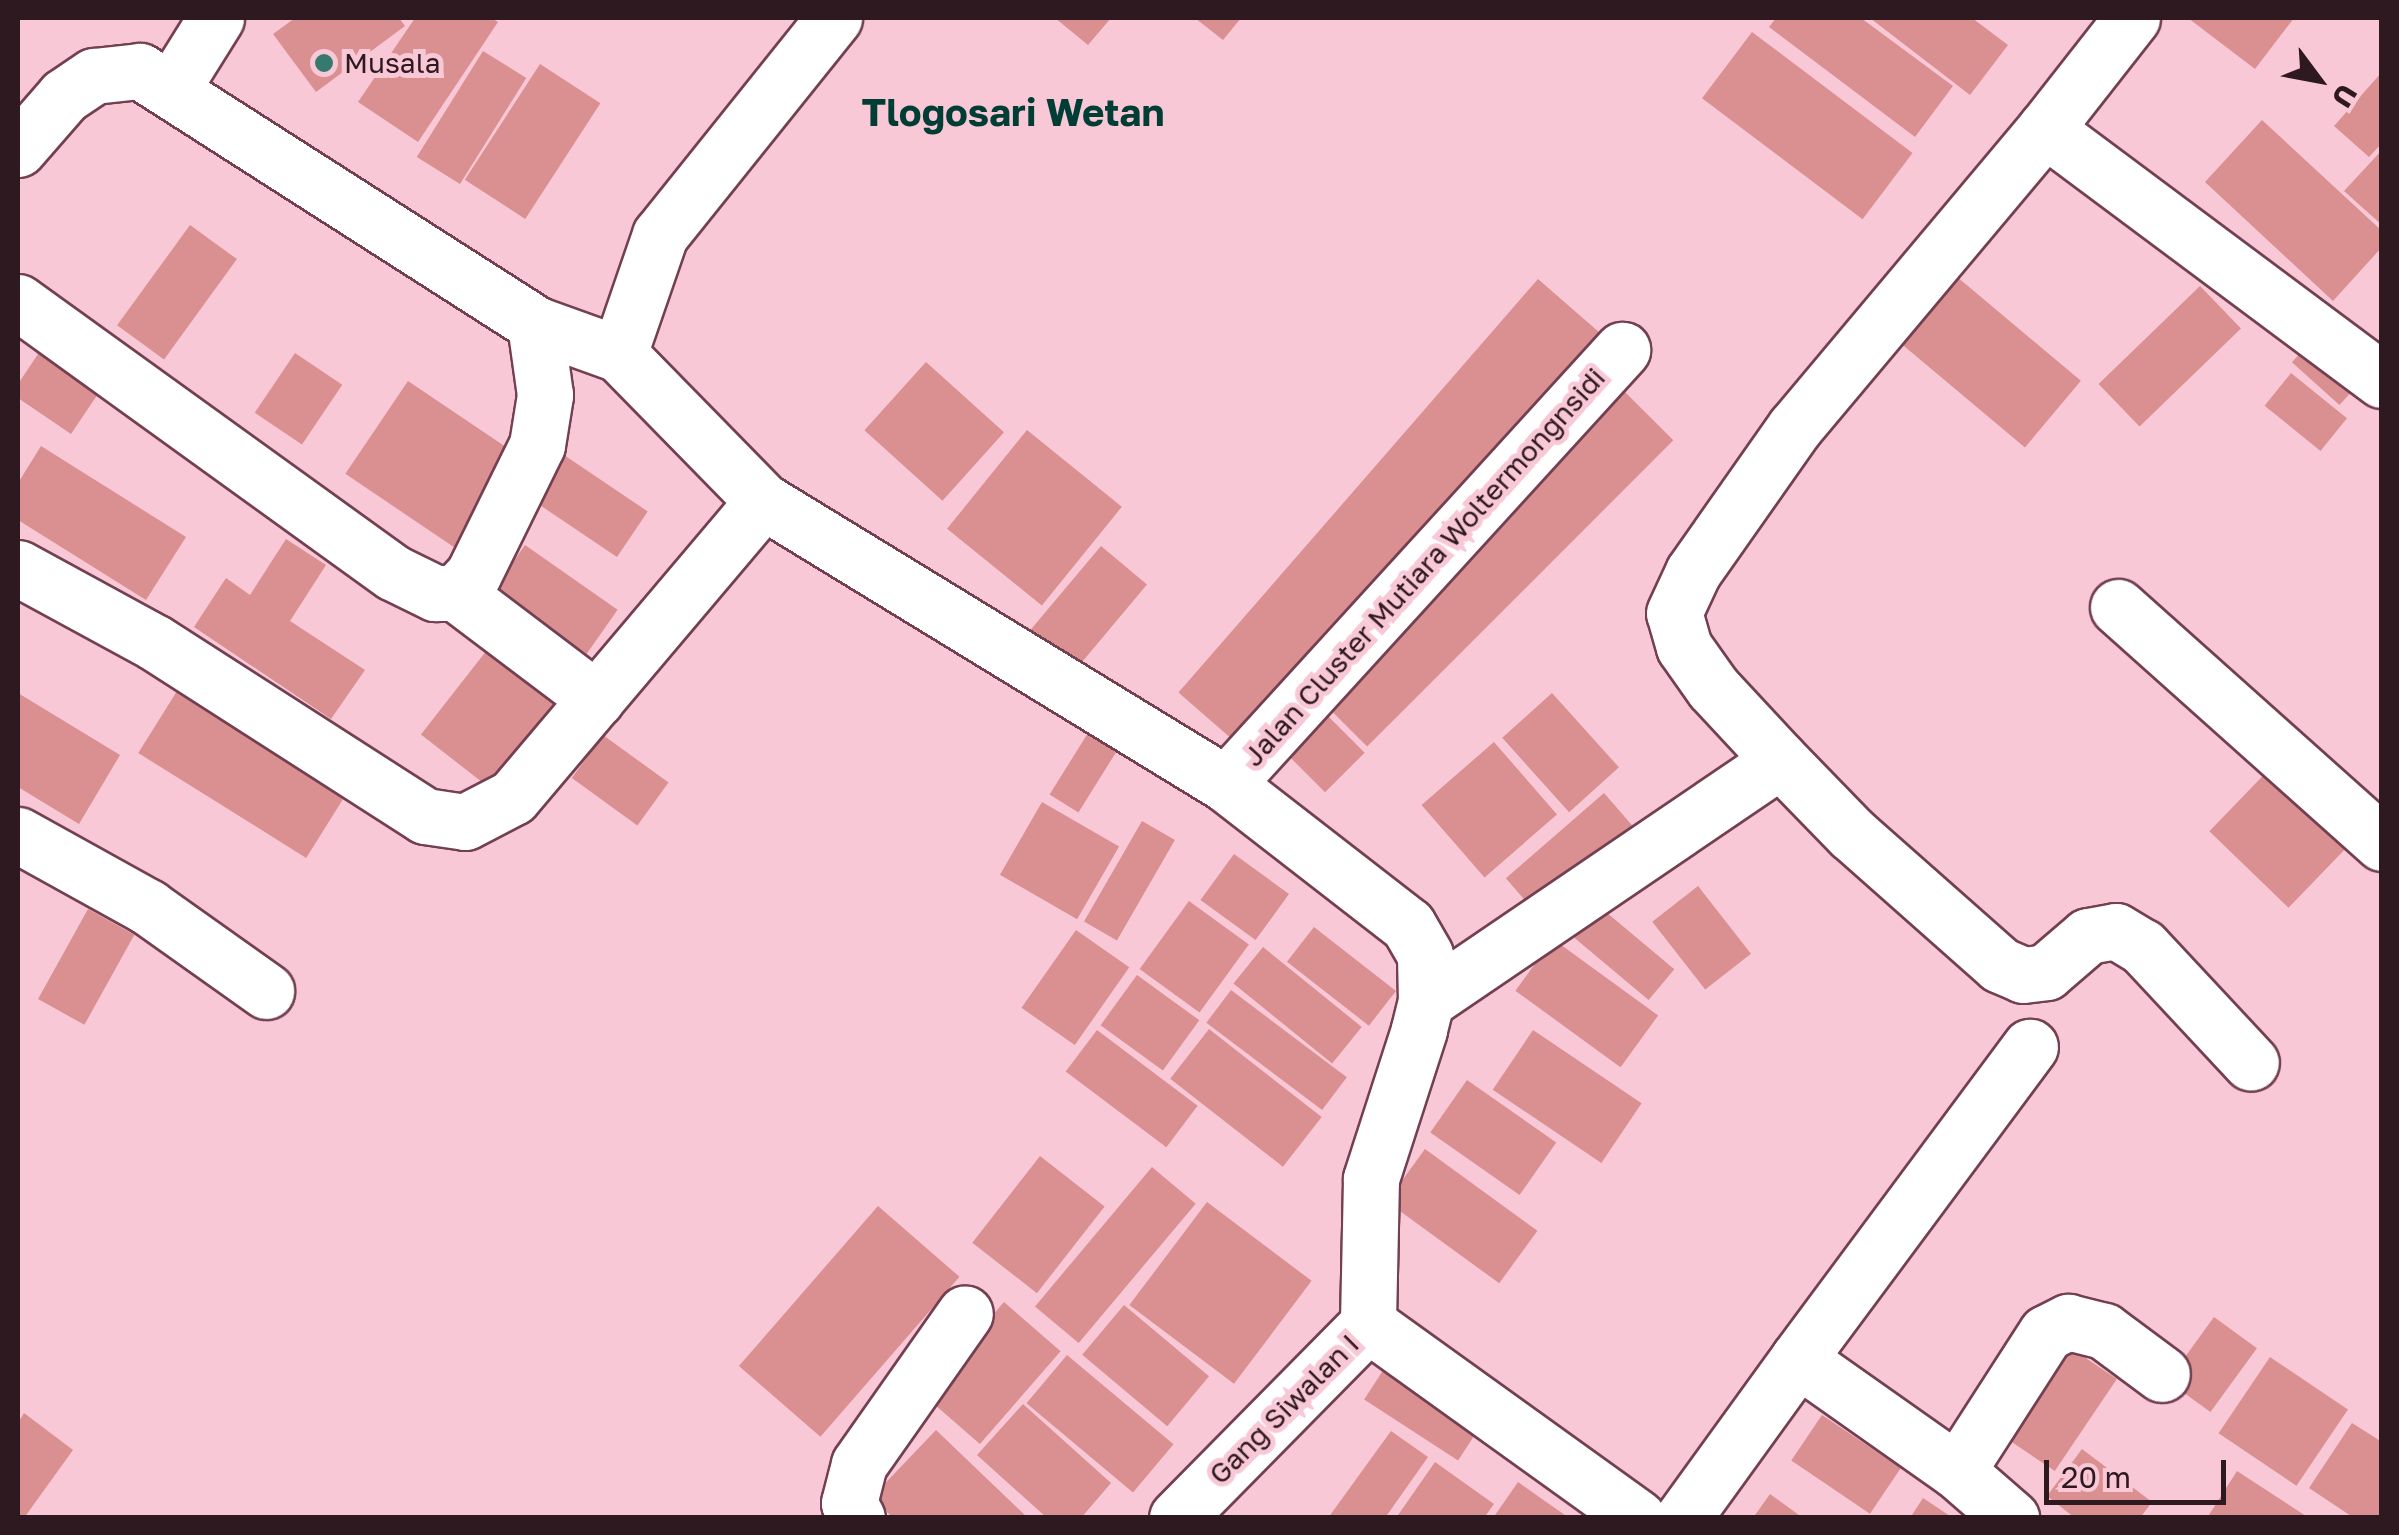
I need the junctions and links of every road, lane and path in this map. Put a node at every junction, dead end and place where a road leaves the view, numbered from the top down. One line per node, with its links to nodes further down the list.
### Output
1 (216, 18): 4 (street)
2 (834, 18): 8 (street)
3 (2132, 18): 5 (street)
4 (171, 90): 6 (street); 8 (street)
5 (2046, 130): 10 (street); 16 (street)
6 (18, 149)
7 (18, 302): 13 (street)
8 (578, 340): 11 (street); 13 (street)
9 (1622, 350): 17 (street, Jalan Cluster Mutiara Woltermongnsidi)
10 (2382, 380)
11 (762, 502): 15 (street); 17 (street)
12 (18, 568): 15 (street)
13 (456, 593): 15 (street)
14 (2118, 607): 19 (street)
15 (596, 698)
16 (1780, 760): 21 (street); 23 (street)
17 (1226, 784): 21 (street)
18 (18, 834): 20 (street)
19 (2382, 843)
20 (266, 992)
21 (1426, 1001): 25 (street, Gang Siwalan I)
22 (2030, 1048): 26 (street)
23 (2251, 1063)
24 (965, 1314): 29 (street)
25 (1368, 1324): 30 (street, Gang Siwalan I); 31 (street)
26 (1798, 1359): 28 (street); 32 (street)
27 (2162, 1374): 28 (street)
28 (1957, 1471): 33 (street)
29 (857, 1518)
30 (1177, 1518)
31 (1638, 1518)
32 (1683, 1518)
33 (2011, 1518)

